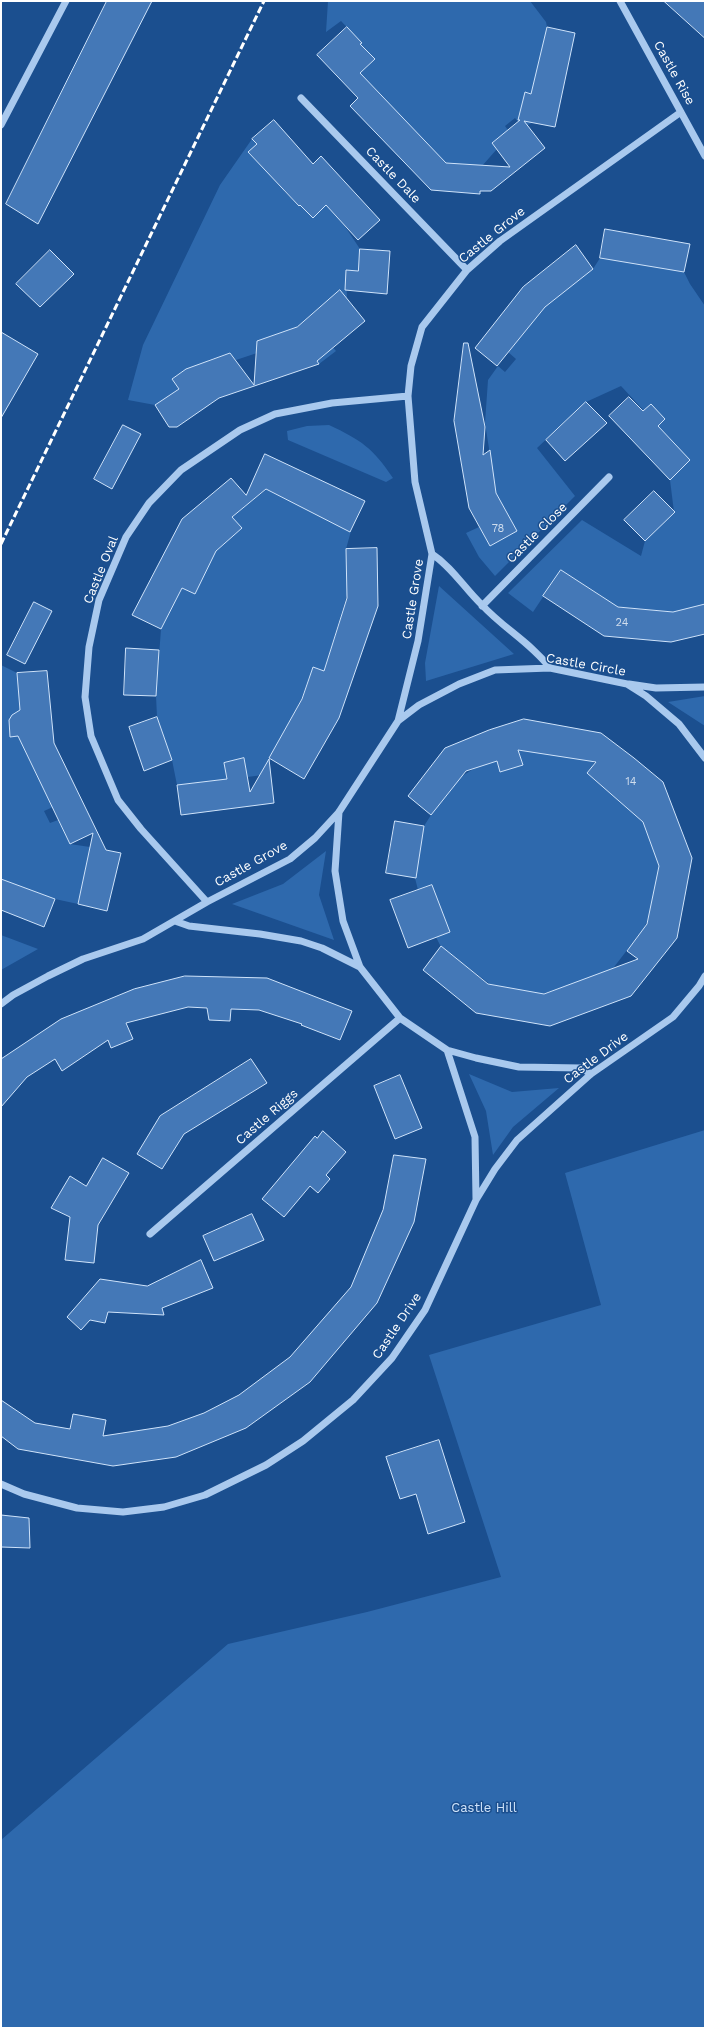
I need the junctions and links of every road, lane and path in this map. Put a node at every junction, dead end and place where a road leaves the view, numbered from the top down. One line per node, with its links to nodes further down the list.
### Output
1 (66, 1): 5 (street)
2 (620, 1): 4 (street, Castle Rise)
3 (301, 98): 7 (street, Castle Dale)
4 (681, 112): 6 (street, Castle Rise); 7 (street, Castle Grove)
5 (1, 125)
6 (705, 156)
7 (467, 270): 8 (street, Castle Grove)
8 (408, 396): 10 (street, Castle Grove); 18 (street, Castle Oval)
9 (610, 477): 11 (street, Castle Close)
10 (432, 554): 11 (street, Castle Grove); 15 (street, Castle Grove)
11 (482, 606): 12 (street)
12 (550, 668): 13 (street, Castle Circle); 15 (street, Castle Circle)
13 (627, 684): 14 (street); 16 (street, Castle Circle)
14 (705, 687)
15 (398, 721): 17 (street, Castle Grove)
16 (705, 758)
17 (339, 812): 18 (street, Castle Grove); 20 (street)
18 (207, 902): 19 (street, Castle Grove)
19 (175, 921): 20 (street); 22 (street, Castle Grove)
20 (360, 967): 23 (street)
21 (705, 976): 25 (street, Castle Drive)
22 (1, 1004)
23 (400, 1018): 24 (street); 27 (street, Castle Riggs)
24 (447, 1050): 25 (street); 26 (street)
25 (591, 1074): 26 (street, Castle Drive)
26 (476, 1200): 28 (street, Castle Drive)
27 (150, 1234)
28 (1, 1484)

